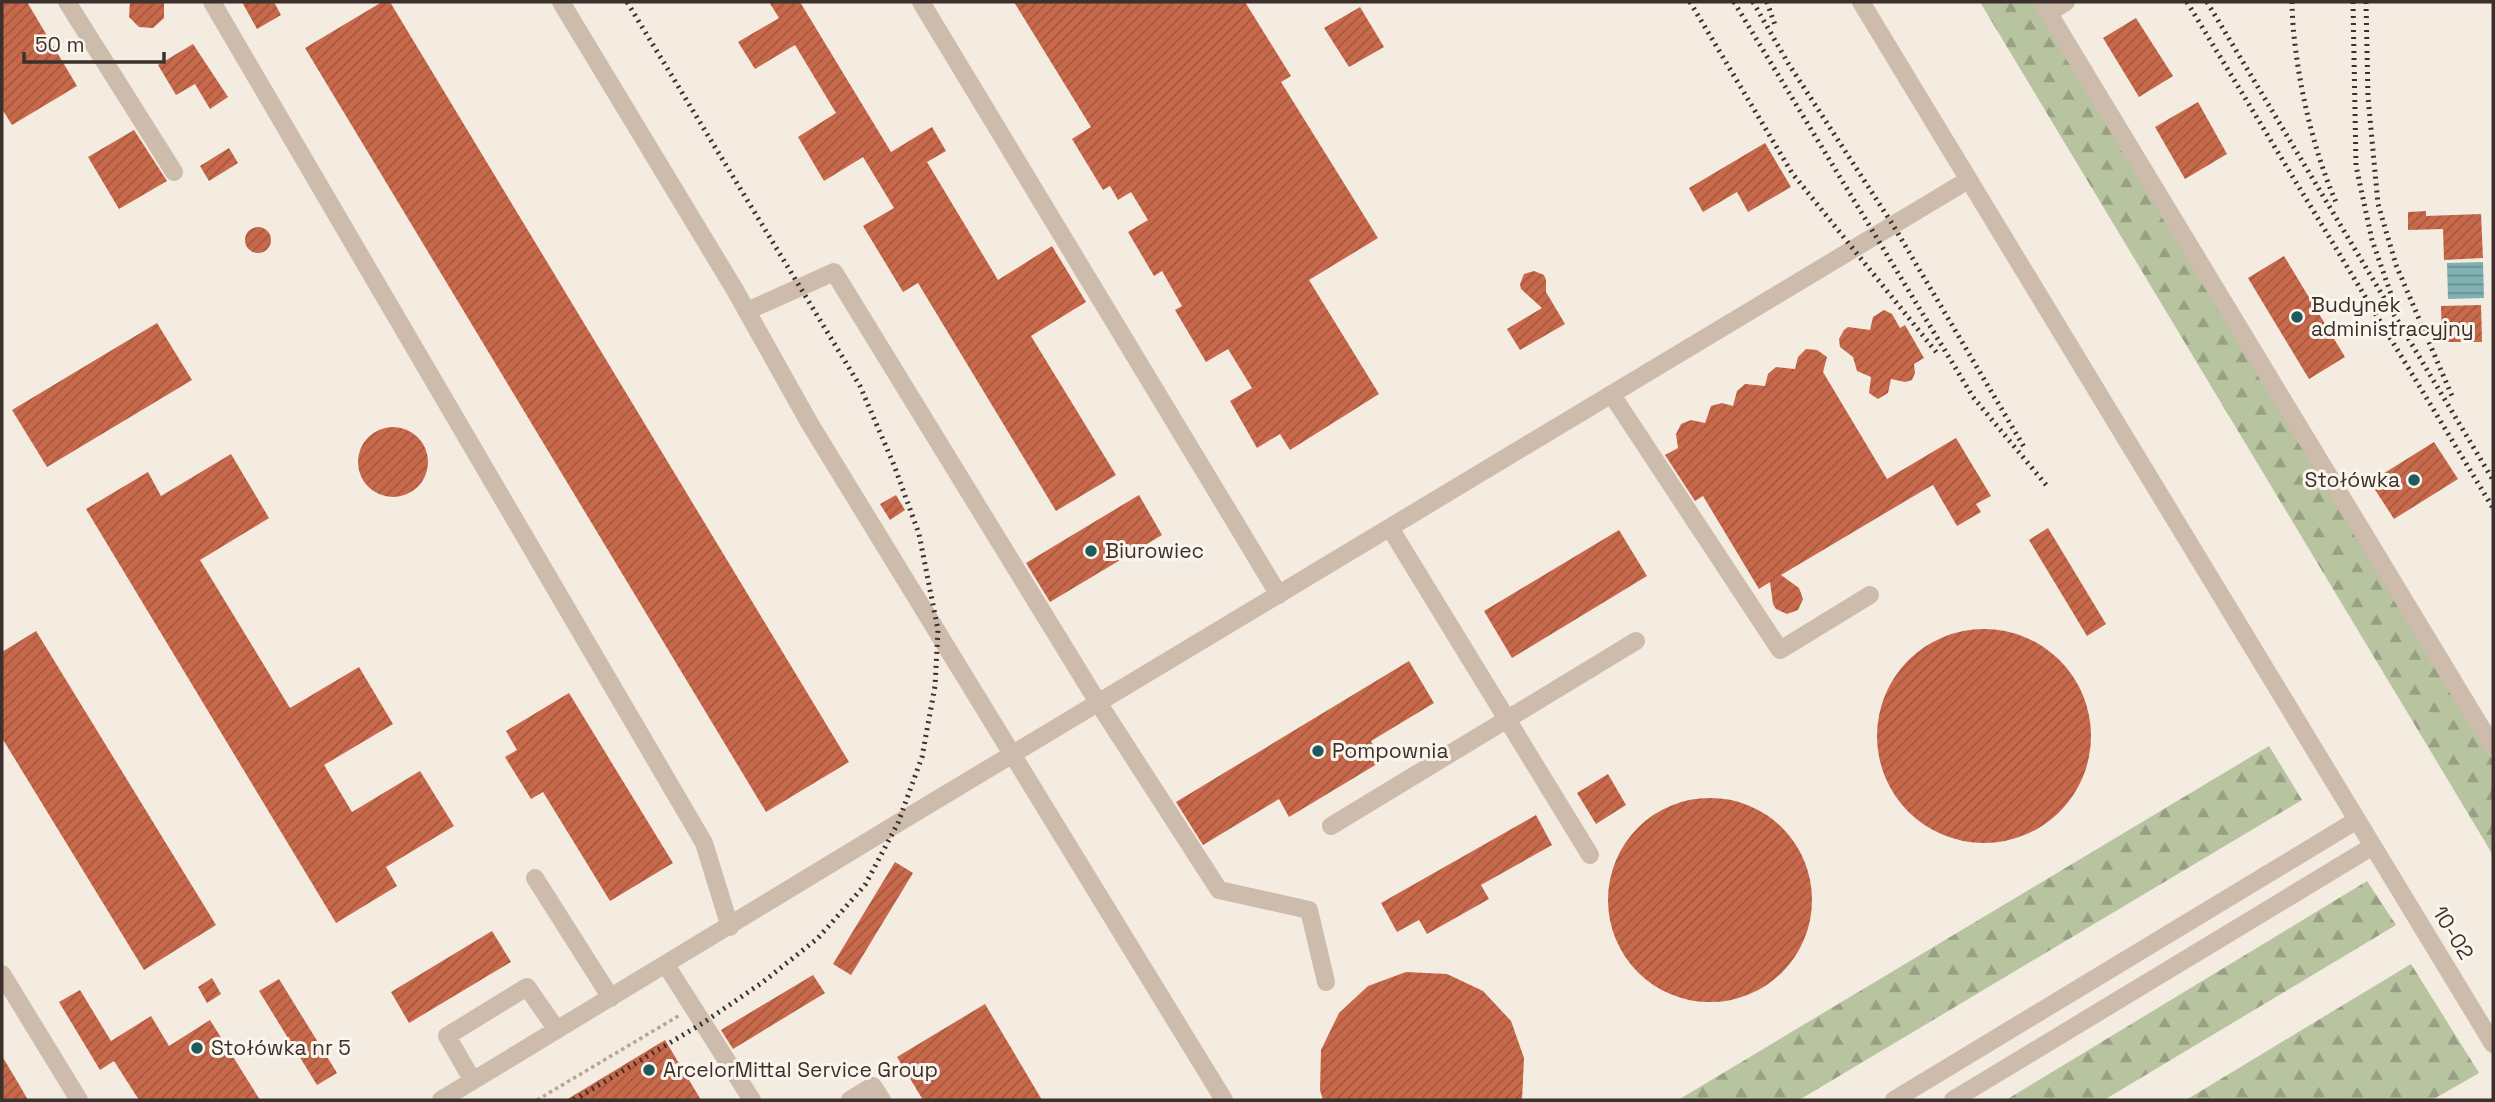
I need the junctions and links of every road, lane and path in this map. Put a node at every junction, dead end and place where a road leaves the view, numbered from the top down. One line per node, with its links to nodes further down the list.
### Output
1 (67, 2): 8 (lane)
2 (212, 2): 25 (lane)
3 (561, 2): 10 (lane)
4 (921, 2): 13 (lane)
5 (1861, 2): 9 (lane, 10-02)
6 (2066, 2): 7 (lane)
7 (2045, 7): 18 (lane)
8 (174, 172)
9 (1968, 180): 11 (lane); 20 (lane, 10-02)
10 (747, 311): 16 (lane); 19 (lane)
11 (1612, 394): 12 (lane); 14 (lane)
12 (1390, 528): 13 (lane); 17 (lane)
13 (1279, 595): 16 (lane)
14 (1870, 595)
15 (1636, 641): 17 (lane)
16 (1098, 704): 19 (lane); 28 (lane)
17 (1507, 719): 21 (lane); 23 (lane)
18 (2493, 747)
19 (1013, 755): 25 (lane); 40 (lane)
20 (2357, 820): 22 (lane, 10-02); 41 (lane)
21 (1331, 826)
22 (2373, 846): 32 (lane, 10-02); 42 (lane)
23 (1590, 855)
24 (535, 878): 29 (lane)
25 (730, 927): 26 (lane)
26 (666, 965): 29 (lane); 30 (lane)
27 (2, 974): 34 (lane)
28 (1326, 982)
29 (611, 998): 31 (lane)
30 (693, 1007): 36 (path); 37 (lane)
31 (558, 1030): 33 (lane); 33 (lane)
32 (2493, 1044)
33 (473, 1081): 35 (lane)
34 (79, 1100)
35 (441, 1100)
36 (537, 1100)
37 (752, 1100)
38 (850, 1100): 39 (lane)
39 (882, 1100)
40 (1224, 1100)
41 (1894, 1100)
42 (1953, 1100)

